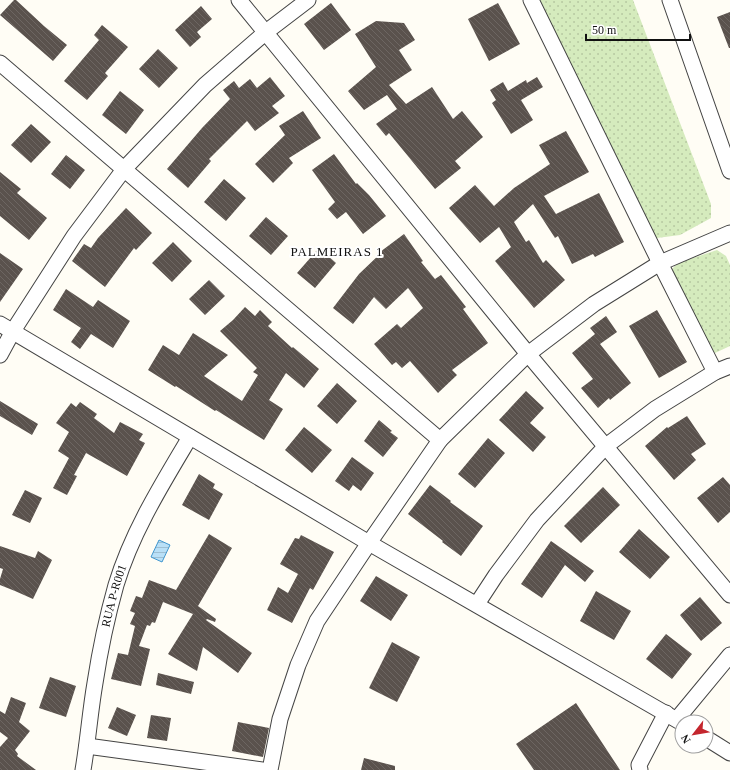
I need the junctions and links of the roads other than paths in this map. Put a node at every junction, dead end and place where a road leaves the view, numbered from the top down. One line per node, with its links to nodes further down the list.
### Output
1 (239, 0): 5 (street)
2 (308, 0): 5 (street)
3 (531, 0): 10 (street)
4 (670, 3): 8 (street)
5 (266, 32): 7 (street); 13 (street)
6 (0, 63): 7 (street)
7 (125, 168): 12 (street); 18 (street)
8 (730, 171)
9 (730, 233): 10 (street)
10 (660, 263): 13 (street); 16 (street)
11 (0, 324): 12 (street)
12 (13, 331): 14 (street); 17 (street)
13 (528, 354): 18 (street); 19 (street)
14 (0, 355)
15 (730, 366): 16 (street)
16 (715, 372): 19 (street)
17 (190, 437): 20 (street); 28 (street, RUA P-R001)
18 (440, 440): 20 (street)
19 (606, 446): 21 (street); 22 (street)
20 (369, 542): 22 (street); 32 (street)
21 (730, 595)
22 (477, 604): 25 (street)
23 (730, 655): 24 (street)
24 (678, 714)
25 (674, 717)
26 (674, 719): 33 (street)
27 (714, 743): 29 (street)
28 (87, 746): 30 (street, RUA P-R001); 31 (street)
29 (730, 753)
30 (83, 770)
31 (262, 770)
32 (270, 770)
33 (640, 770)

